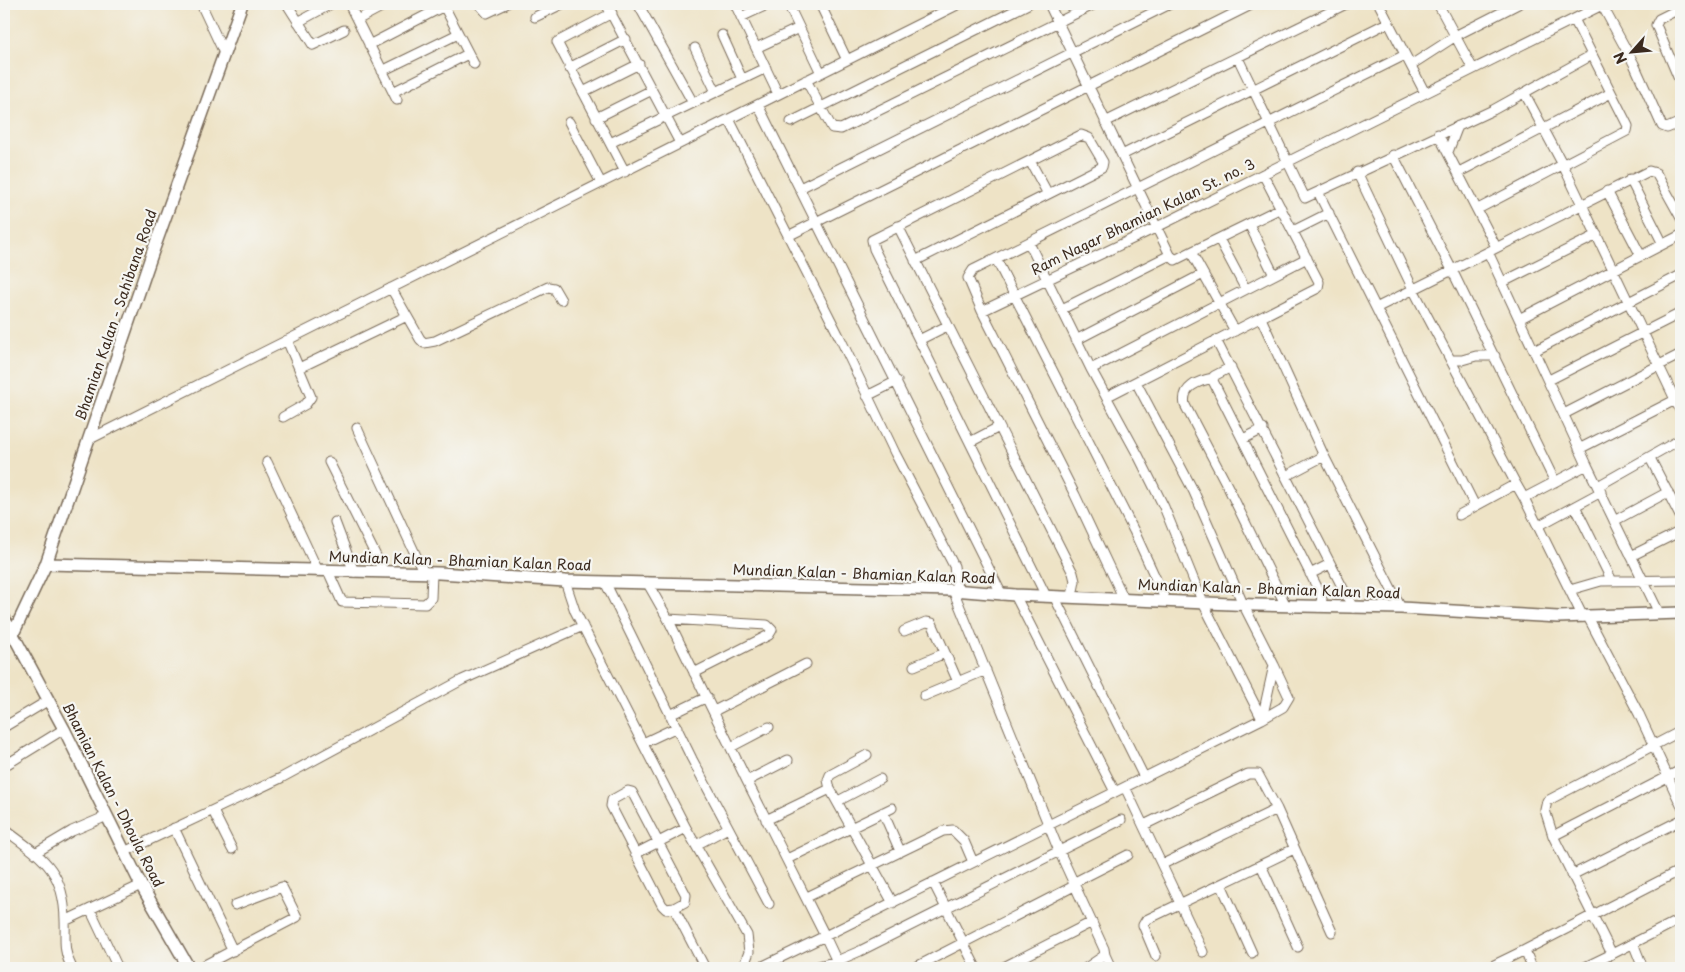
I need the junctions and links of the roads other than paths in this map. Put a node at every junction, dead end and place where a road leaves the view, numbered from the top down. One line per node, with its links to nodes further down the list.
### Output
1 (242, 4): 46 (street, Bhamian Kalan - Sahibana Road)
2 (287, 4): 34 (street)
3 (331, 4): 34 (street)
4 (349, 4): 33 (street)
5 (388, 4): 33 (street)
6 (478, 4): 7 (street)
7 (506, 4)
8 (562, 4): 30 (street)
9 (606, 4): 29 (street)
10 (638, 4): 73 (street)
11 (734, 4): 31 (street)
12 (769, 4): 31 (street)
13 (788, 4): 37 (street)
14 (820, 4): 52 (street)
15 (958, 4): 52 (street)
16 (1028, 4): 75 (street)
17 (1049, 4): 35 (street)
18 (1095, 4): 35 (street)
19 (1170, 4): 47 (street)
20 (1253, 4): 64 (street)
21 (1346, 4): 51 (street)
22 (1379, 4): 36 (street)
23 (1438, 4): 41 (street)
24 (1518, 4): 41 (street)
25 (1603, 4): 32 (street, Ram Nagar Bhamian Kalan St. no. 3); 82 (street)
26 (203, 5): 46 (street)
27 (444, 5): 39 (street); 43 (street)
28 (1681, 8): 63 (street)
29 (612, 13): 42 (street); 56 (street)
30 (535, 17)
31 (741, 17): 45 (street)
32 (1574, 19): 50 (street); 58 (street, Ram Nagar Bhamian Kalan St. no. 3)
33 (357, 20): 43 (street)
34 (298, 22): 38 (street)
35 (1058, 22): 47 (street); 75 (street)
36 (1388, 22): 49 (street); 65 (street)
37 (799, 28): 45 (street); 60 (street)
38 (344, 30)
39 (458, 34): 48 (street); 59 (street)
40 (722, 35): 61 (street)
41 (1456, 36): 55 (street); 58 (street)
42 (626, 39): 54 (street); 56 (street)
43 (369, 45): 59 (street)
44 (695, 48): 68 (street)
45 (756, 48): 57 (street)
46 (224, 53): 180 (street, Bhamian Kalan - Sahibana Road)
47 (1074, 53): 64 (street); 101 (street)
48 (468, 54): 53 (street); 59 (street)
49 (1405, 55): 55 (street); 83 (street)
50 (1592, 55): 70 (street); 72 (street)
51 (1238, 58): 65 (street); 81 (street)
52 (847, 60): 60 (street)
53 (474, 64)
54 (639, 64): 66 (street); 67 (street)
55 (1411, 65): 69 (street)
56 (570, 68): 67 (street)
57 (766, 68): 61 (street); 71 (street)
58 (1473, 69): 69 (street, Ram Nagar Bhamian Kalan St. no. 3)
59 (382, 71)
60 (820, 73): 62 (street)
61 (742, 80): 68 (street)
62 (806, 80): 71 (street); 75 (street)
63 (1681, 84)
64 (1089, 86): 81 (street); 111 (street)
65 (1253, 89): 83 (street); 90 (street)
66 (652, 90): 76 (street); 77 (street)
67 (582, 92): 77 (street)
68 (716, 92): 73 (street)
69 (1425, 93): 93 (street, Ram Nagar Bhamian Kalan St. no. 3)
70 (1611, 93): 85 (street); 94 (street)
71 (778, 94): 74 (street)
72 (1525, 94): 84 (street); 85 (street)
73 (693, 104): 76 (street)
74 (758, 105): 78 (street); 101 (street)
75 (821, 108): 80 (street)
76 (666, 116): 87 (street); 88 (street)
77 (596, 118): 88 (street)
78 (729, 119): 87 (street); 118 (street)
79 (569, 122): 100 (street)
80 (791, 122)
81 (1106, 122): 90 (street)
82 (1681, 122)
83 (1270, 123): 93 (street); 102 (street)
84 (1458, 126): 86 (street); 89 (street)
85 (1543, 128): 94 (street); 97 (street)
86 (1438, 134): 89 (street); 91 (street)
87 (680, 143): 95 (street)
88 (610, 144): 95 (street)
89 (1448, 152): 97 (street)
90 (1122, 155): 102 (street)
91 (1393, 155): 96 (street); 131 (street)
92 (1030, 161): 105 (street); 105 (street); 113 (street)
93 (1289, 161): 98 (street, Ram Nagar Bhamian Kalan St. no. 3); 103 (street)
94 (1563, 165): 106 (street); 108 (street)
95 (625, 172): 100 (street)
96 (1357, 172): 103 (street); 139 (street)
97 (1459, 172): 108 (street)
98 (1263, 174): 107 (street); 114 (street, Ram Nagar Bhamian Kalan St. no. 3)
99 (1630, 180): 104 (street); 110 (street); 121 (street)
100 (601, 184): 137 (street)
101 (800, 188): 111 (street)
102 (1138, 189): 114 (street); 120 (street)
103 (1320, 191): 109 (street)
104 (1607, 191): 106 (street); 126 (street)
105 (1048, 194): 129 (street)
106 (1582, 204): 116 (street); 122 (street)
107 (1281, 208): 112 (street); 115 (street)
108 (1478, 209): 122 (street)
109 (1329, 214): 115 (street); 144 (street)
110 (1681, 218)
111 (818, 222): 118 (street); 168 (street)
112 (1249, 224): 119 (street); 133 (street)
113 (898, 226): 129 (street); 155 (street)
114 (1157, 227): 125 (street); 135 (street, Ram Nagar Bhamian Kalan St. no. 3)
115 (1293, 231): 128 (street)
116 (1597, 235): 130 (street); 136 (street)
117 (1681, 235): 121 (street)
118 (788, 236): 170 (street)
119 (1219, 239): 123 (street); 138 (street)
120 (1029, 243): 127 (street); 135 (street)
121 (1663, 244): 126 (street)
122 (1496, 247): 124 (street)
123 (1191, 252): 125 (street); 132 (street)
124 (1488, 252): 131 (street); 136 (street)
125 (1170, 255): 145 (street)
126 (1641, 256): 130 (street)
127 (996, 258): 140 (street); 146 (street)
128 (1307, 258): 133 (street); 149 (street)
129 (915, 261): 151 (street)
130 (1614, 268): 143 (street); 150 (street)
131 (1452, 270): 139 (street); 160 (street)
132 (1203, 274): 142 (street); 156 (street)
133 (1273, 274): 138 (street)
134 (1681, 275): 143 (street)
135 (1046, 280): 140 (street, Ram Nagar Bhamian Kalan St. no. 3); 145 (street)
136 (1501, 283): 150 (street)
137 (391, 288): 148 (street); 154 (street)
138 (1244, 288): 142 (street)
139 (1413, 290): 144 (street); 161 (street)
140 (1015, 294): 146 (street, Ram Nagar Bhamian Kalan St. no. 3); 224 (street)
141 (561, 300): 148 (street)
142 (1219, 302): 152 (street); 165 (street)
143 (1630, 302): 153 (street); 158 (street)
144 (1376, 308): 195 (street)
145 (1062, 309): 156 (street)
146 (982, 311): 223 (street)
147 (1681, 313): 153 (street)
148 (407, 316): 164 (street)
149 (1261, 318): 152 (street); 184 (street)
150 (1519, 319): 158 (street)
151 (947, 326): 155 (street); 176 (street)
152 (1235, 331): 157 (street)
153 (1644, 332): 162 (street); 167 (street)
154 (287, 340): 164 (street); 180 (street)
155 (919, 340): 182 (street)
156 (1076, 340): 165 (street)
157 (1216, 340): 163 (street); 169 (street)
158 (1534, 350): 167 (street)
159 (1681, 354): 162 (street)
160 (1495, 356): 161 (street); 190 (street)
161 (1450, 360): 191 (street)
162 (1659, 365): 172 (street); 174 (street)
163 (1230, 367): 166 (street); 178 (street)
164 (299, 368): 175 (street)
165 (1091, 369): 171 (street)
166 (1213, 378): 179 (street); 227 (street)
167 (1548, 380): 174 (street)
168 (897, 381): 170 (street); 219 (street)
169 (1136, 382): 171 (street); 226 (street)
170 (867, 396): 217 (street)
171 (1106, 397): 225 (street)
172 (1678, 399): 173 (street); 183 (street)
173 (1681, 412)
174 (1564, 414): 183 (street)
175 (283, 416)
176 (999, 427): 182 (street); 222 (street)
177 (357, 428): 209 (street)
178 (1263, 430): 179 (street); 189 (street)
179 (1242, 439): 210 (street)
180 (88, 440): 204 (street, Bhamian Kalan - Sahibana Road)
181 (1681, 440): 185 (street)
182 (970, 442): 221 (street)
183 (1579, 449): 188 (street)
184 (1324, 456): 189 (street); 230 (street)
185 (1650, 458): 192 (street); 193 (street)
186 (267, 462): 206 (street)
187 (329, 462): 208 (street)
188 (1588, 465): 190 (street); 192 (street)
189 (1286, 476): 205 (street)
190 (1555, 482): 194 (street)
191 (1516, 484): 194 (street); 195 (street)
192 (1599, 489): 196 (street); 199 (street)
193 (1668, 492): 198 (street); 199 (street)
194 (1524, 498): 201 (street)
195 (1475, 506): 197 (street)
196 (1575, 506): 201 (street); 213 (street)
197 (1459, 514)
198 (1681, 518)
199 (1614, 521): 203 (street)
200 (334, 522): 207 (street)
201 (1538, 526): 218 (street)
202 (1681, 531): 203 (street)
203 (1631, 556): 214 (street)
204 (46, 564): 206 (street, Mundian Kalan - Bhamian Kalan Road); 238 (street, Bhamian Kalan - Sahibana Road)
205 (1330, 564): 210 (street); 229 (street)
206 (323, 571): 207 (street, Mundian Kalan - Bhamian Kalan Road); 209 (street)
207 (354, 572): 208 (street, Mundian Kalan - Bhamian Kalan Road)
208 (384, 572): 209 (street, Mundian Kalan - Bhamian Kalan Road)
209 (428, 573): 212 (street, Mundian Kalan - Bhamian Kalan Road)
210 (1310, 574): 228 (street)
211 (1679, 578): 214 (street)
212 (564, 581): 215 (street, Mundian Kalan - Bhamian Kalan Road); 236 (street)
213 (1612, 581): 214 (street); 218 (street)
214 (1643, 581): 232 (street)
215 (605, 582): 216 (street, Mundian Kalan - Bhamian Kalan Road); 250 (street)
216 (647, 582): 217 (street, Mundian Kalan - Bhamian Kalan Road); 235 (street)
217 (955, 590): 219 (street, Mundian Kalan - Bhamian Kalan Road); 243 (street)
218 (1570, 590): 233 (street)
219 (1002, 594): 220 (street, Mundian Kalan - Bhamian Kalan Road)
220 (1015, 595): 221 (street, Mundian Kalan - Bhamian Kalan Road); 270 (street)
221 (1050, 596): 222 (street, Mundian Kalan - Bhamian Kalan Road); 265 (street)
222 (1072, 596): 223 (street, Mundian Kalan - Bhamian Kalan Road)
223 (1124, 599): 224 (street, Mundian Kalan - Bhamian Kalan Road)
224 (1166, 601): 225 (street, Mundian Kalan - Bhamian Kalan Road)
225 (1202, 603): 226 (street, Mundian Kalan - Bhamian Kalan Road); 251 (street)
226 (1243, 604): 227 (street, Mundian Kalan - Bhamian Kalan Road); 241 (street)
227 (1286, 606): 228 (street, Mundian Kalan - Bhamian Kalan Road)
228 (1320, 607): 229 (street, Mundian Kalan - Bhamian Kalan Road)
229 (1352, 608): 230 (street, Mundian Kalan - Bhamian Kalan Road)
230 (1401, 608): 233 (street, Mundian Kalan - Bhamian Kalan Road)
231 (1681, 612): 232 (street, Mundian Kalan - Bhamian Kalan Road)
232 (1659, 613): 233 (street, Mundian Kalan - Bhamian Kalan Road)
233 (1585, 617): 258 (street)
234 (4, 618): 238 (street, Bhamian Kalan - Dhoula Road)
235 (668, 619): 244 (street); 244 (street)
236 (583, 626): 257 (street); 274 (street)
237 (904, 631): 239 (street)
238 (9, 633): 248 (street, Bhamian Kalan - Dhoula Road)
239 (945, 653): 242 (street); 245 (street)
240 (806, 664): 249 (street)
241 (1274, 665): 251 (street); 251 (street)
242 (914, 666)
243 (986, 670): 245 (street); 280 (street)
244 (694, 673): 247 (street)
245 (958, 682): 246 (street)
246 (924, 696)
247 (707, 697): 249 (street); 250 (street)
248 (49, 700): 252 (street); 255 (street, Bhamian Kalan - Dhoula Road)
249 (714, 711): 259 (street)
250 (670, 715): 254 (street)
251 (1262, 719): 265 (street)
252 (4, 727)
253 (769, 727): 259 (street)
254 (677, 728): 257 (street); 283 (street)
255 (64, 729): 262 (street); 275 (street, Bhamian Kalan - Dhoula Road)
256 (1681, 732): 258 (street)
257 (643, 743): 282 (street)
258 (1654, 745): 264 (street); 286 (street)
259 (731, 747): 267 (street)
260 (867, 755): 269 (street)
261 (788, 760): 267 (street)
262 (4, 766)
263 (1681, 770): 264 (street)
264 (1669, 776): 272 (street); 286 (street)
265 (1144, 777): 268 (street)
266 (880, 780): 271 (street)
267 (746, 781): 276 (street)
268 (1125, 787): 270 (street); 279 (street)
269 (830, 789): 271 (street); 276 (street)
270 (1115, 792): 280 (street)
271 (838, 801): 284 (street)
272 (1681, 805)
273 (1277, 809): 279 (street); 290 (street); 299 (street)
274 (213, 811): 281 (street); 289 (street)
275 (107, 816): 292 (street, Bhamian Kalan - Dhoula Road); 294 (street)
276 (766, 820): 297 (street)
277 (1121, 820): 291 (street)
278 (1681, 820): 303 (street)
279 (1144, 825): 299 (street)
280 (1049, 826): 291 (street); 298 (street)
281 (174, 828): 292 (street); 326 (street)
282 (686, 828): 287 (street); 288 (street)
283 (728, 828): 288 (street); 311 (street)
284 (851, 828): 293 (street); 297 (street); 300 (street)
285 (4, 829): 294 (street)
286 (1553, 836): 303 (street)
287 (659, 842): 295 (street); 295 (street); 313 (street)
288 (696, 845): 338 (street)
289 (232, 849)
290 (1294, 849): 301 (street); 320 (street)
291 (1059, 851): 307 (street); 314 (street)
292 (124, 852): 306 (street, Bhamian Kalan - Dhoula Road)
293 (900, 852): 298 (street); 300 (street)
294 (35, 853): 318 (street)
295 (636, 854): 313 (street)
296 (1128, 854): 307 (street)
297 (787, 859): 308 (street)
298 (972, 862): 304 (street)
299 (1163, 864): 310 (street)
300 (871, 865): 308 (street); 309 (street)
301 (1261, 865): 305 (street); 324 (street)
302 (1681, 870): 316 (street)
303 (1572, 875): 316 (street)
304 (933, 882): 309 (street); 314 (street)
305 (1221, 884): 310 (street); 328 (street)
306 (141, 885): 315 (street); 335 (street, Bhamian Kalan - Dhoula Road)
307 (1074, 885): 319 (street); 323 (street)
308 (807, 897): 321 (street)
309 (893, 903): 321 (street)
310 (1181, 903): 327 (street); 331 (street)
311 (769, 904)
312 (236, 905): 326 (street)
313 (674, 908): 337 (street)
314 (946, 908): 323 (street); 332 (street)
315 (90, 909): 318 (street); 334 (street)
316 (1593, 915): 325 (street); 329 (street)
317 (1681, 919): 322 (street)
318 (65, 921): 333 (street)
319 (1092, 922): 330 (street); 343 (street)
320 (1332, 932)
321 (826, 936): 332 (street); 339 (street)
322 (1633, 943): 329 (street); 349 (street)
323 (964, 944): 341 (street); 342 (street)
324 (1298, 946)
325 (1525, 950): 346 (street); 347 (street)
326 (233, 951): 336 (street)
327 (1203, 952)
328 (1252, 953)
329 (1612, 954): 348 (street)
330 (1105, 955): 344 (street); 345 (street)
331 (1156, 956)
332 (838, 965): 340 (street)
333 (72, 968)
334 (118, 968)
335 (189, 968)
336 (199, 968)
337 (705, 968)
338 (743, 968)
339 (759, 968)
340 (811, 968)
341 (914, 968)
342 (976, 968)
343 (1002, 968)
344 (1086, 968)
345 (1111, 968)
346 (1488, 968)
347 (1532, 968)
348 (1583, 968)
349 (1643, 968)

